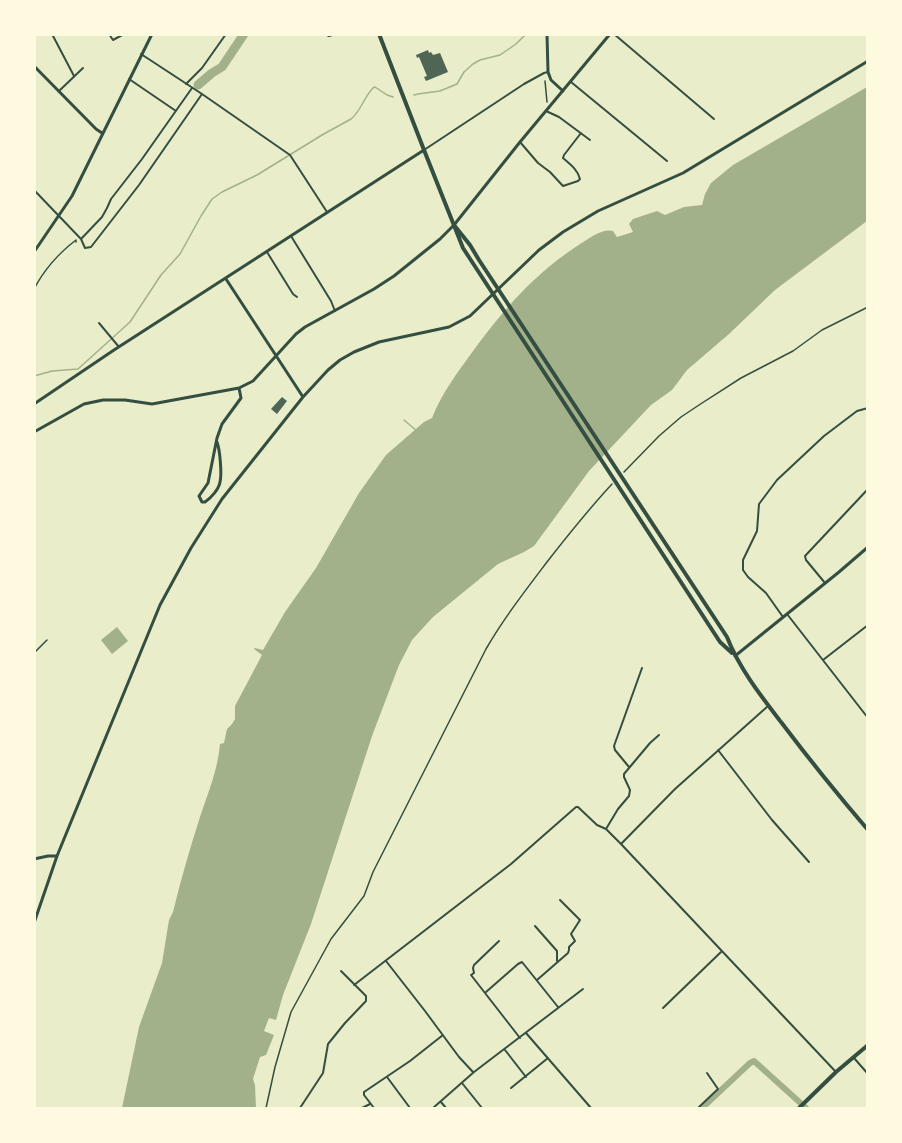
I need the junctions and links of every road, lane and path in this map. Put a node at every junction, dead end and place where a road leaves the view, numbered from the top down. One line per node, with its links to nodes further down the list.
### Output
1 (52, 34): 16 (street)
2 (109, 34): 3 (street)
3 (124, 34)
4 (152, 34): 11 (street)
5 (226, 34): 20 (street)
6 (325, 34): 7 (street)
7 (336, 34)
8 (379, 34): 33 (main road)
9 (547, 34): 15 (street)
10 (612, 34): 19 (street); 28 (street)
11 (141, 54): 17 (street); 20 (street)
12 (867, 61): 53 (street)
13 (34, 66): 22 (street)
14 (83, 68): 16 (street)
15 (548, 72): 23 (street); 33 (street)
16 (74, 76): 22 (street)
17 (129, 79): 26 (street); 29 (street)
18 (545, 81): 25 (street)
19 (571, 82): 23 (street); 34 (street)
20 (186, 84): 21 (street)
21 (192, 88): 24 (street); 26 (street)
22 (59, 91): 29 (street)
23 (563, 91): 27 (street)
24 (202, 94): 36 (street); 40 (street)
25 (547, 102)
26 (176, 111): 40 (street)
27 (546, 111): 30 (street); 32 (street)
28 (714, 119)
29 (102, 133): 37 (street)
30 (581, 133): 31 (street); 32 (street)
31 (590, 140)
32 (520, 142): 38 (street)
33 (424, 150): 36 (street); 38 (main road)
34 (667, 161)
35 (34, 190): 37 (street)
36 (327, 212): 39 (street)
37 (59, 215): 40 (street); 42 (street)
38 (454, 225): 48 (street); 67 (main road); 67 (main road)
39 (291, 236): 43 (street); 48 (street)
40 (81, 239)
41 (76, 242): 45 (street)
42 (34, 252)
43 (267, 252): 44 (street); 46 (street)
44 (226, 279): 50 (street); 51 (street)
45 (34, 289)
46 (297, 297)
47 (867, 307): 58 (path)
48 (335, 311): 51 (street)
49 (99, 322): 50 (street)
50 (119, 347): 54 (street)
51 (276, 357): 52 (street); 53 (street)
52 (239, 388): 56 (street); 57 (street)
53 (303, 397): 78 (street)
54 (34, 404)
55 (867, 408): 63 (street)
56 (34, 432)
57 (217, 442): 57 (street)
58 (622, 473)
59 (614, 482): 113 (path)
60 (867, 489): 62 (street)
61 (867, 547): 62 (street)
62 (825, 583): 63 (street)
63 (785, 616): 67 (street); 68 (street)
64 (867, 625): 68 (street)
65 (47, 640): 66 (street)
66 (34, 653)
67 (735, 656): 70 (main road)
68 (822, 661): 71 (street)
69 (642, 668): 74 (street)
70 (768, 706): 73 (street); 76 (main road)
71 (867, 718)
72 (659, 735): 74 (street)
73 (718, 750): 77 (street); 80 (street)
74 (629, 767): 75 (street)
75 (606, 830): 77 (street); 86 (street)
76 (867, 830)
77 (621, 844): 85 (street)
78 (57, 856): 79 (street); 82 (street)
79 (34, 859)
80 (808, 862)
81 (560, 900): 87 (street)
82 (34, 923)
83 (535, 926): 87 (street)
84 (499, 940): 92 (street)
85 (722, 951): 94 (street); 103 (street)
86 (386, 961): 90 (street); 96 (street)
87 (557, 961): 89 (street)
88 (341, 971): 90 (street)
89 (537, 980): 92 (street); 93 (street)
90 (354, 985): 114 (street)
91 (583, 988): 93 (street)
92 (485, 993): 97 (street)
93 (558, 1007): 95 (street)
94 (663, 1008)
95 (526, 1033): 97 (street); 100 (street)
96 (443, 1035): 102 (street); 106 (street)
97 (520, 1038): 99 (street)
98 (867, 1045): 101 (main road)
99 (505, 1050): 102 (street); 107 (street)
100 (548, 1058): 107 (street); 121 (street)
101 (854, 1058): 103 (main road); 105 (street)
102 (474, 1072): 108 (street)
103 (836, 1072): 112 (main road)
104 (707, 1073): 122 (street)
105 (867, 1074)
106 (386, 1076): 111 (street); 117 (street)
107 (526, 1077): 109 (street)
108 (462, 1083): 110 (street); 120 (street)
109 (511, 1088)
110 (441, 1102): 118 (street); 119 (street)
111 (370, 1104): 115 (street); 116 (street)
112 (801, 1107)
113 (266, 1108)
114 (300, 1108)
115 (362, 1108)
116 (374, 1108)
117 (410, 1108)
118 (433, 1108)
119 (446, 1108)
120 (482, 1108)
121 (591, 1108)
122 (698, 1108)

